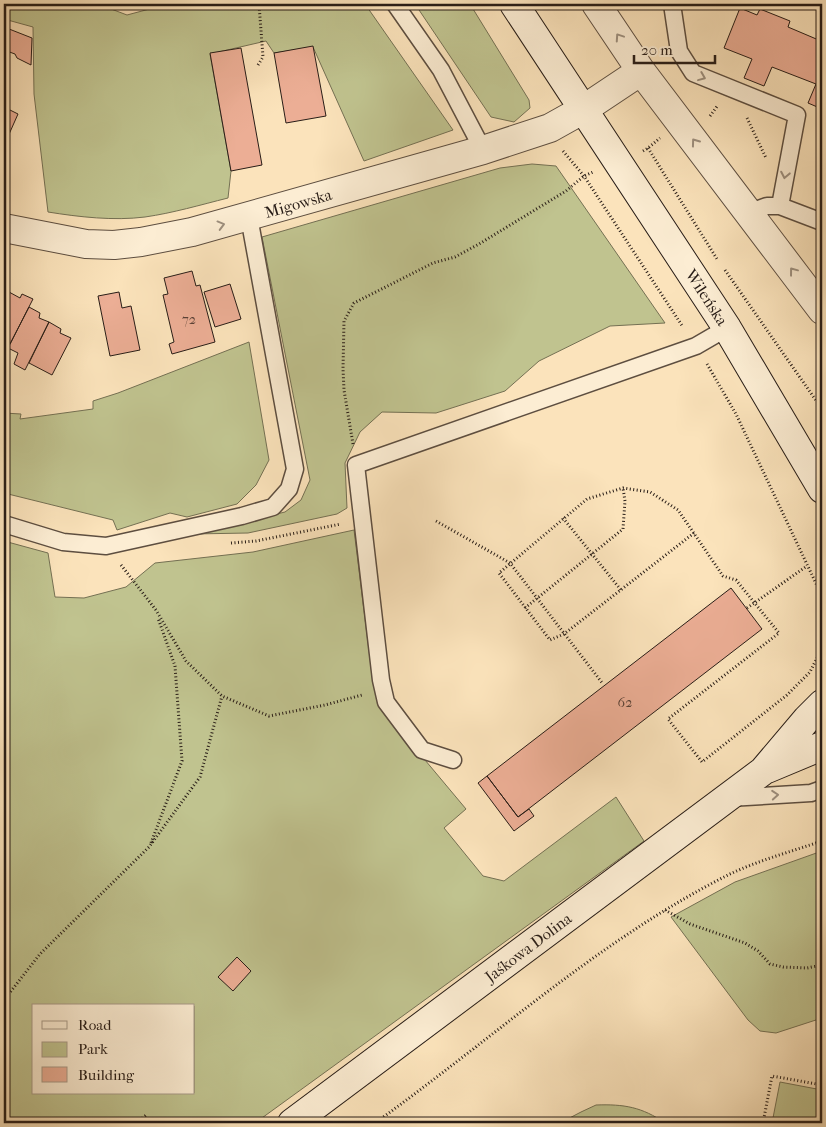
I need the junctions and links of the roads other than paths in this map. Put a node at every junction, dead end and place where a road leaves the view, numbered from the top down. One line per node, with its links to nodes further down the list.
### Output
1 (394, 4): 7 (lane)
2 (514, 4): 6 (street, Wileńska)
3 (596, 4): 5 (street, one-way to 3)
4 (672, 4): 8 (lane, one-way to 8)
5 (641, 70): 6 (street); 9 (street, one-way to 5)
6 (584, 110): 7 (street, Migowska); 14 (street, Wileńska)
7 (483, 150): 10 (street, Migowska)
8 (781, 200): 9 (lane); 11 (lane)
9 (748, 213): 13 (street, one-way to 9)
10 (249, 217): 12 (street, Migowska, one-way to 10); 16 (lane)
11 (822, 222)
12 (4, 228)
13 (822, 310)
14 (727, 328): 15 (street, Wileńska); 19 (lane)
15 (822, 489)
16 (4, 524)
17 (822, 704): 20 (street, Jaśkowa Dolina)
18 (822, 746): 20 (street, Jaśkowa Dolina)
19 (453, 760)
20 (763, 771): 22 (street, Jaśkowa Dolina)
21 (822, 789): 22 (lane, one-way to 21)
22 (727, 799): 23 (street, Jaśkowa Dolina)
23 (292, 1123)

